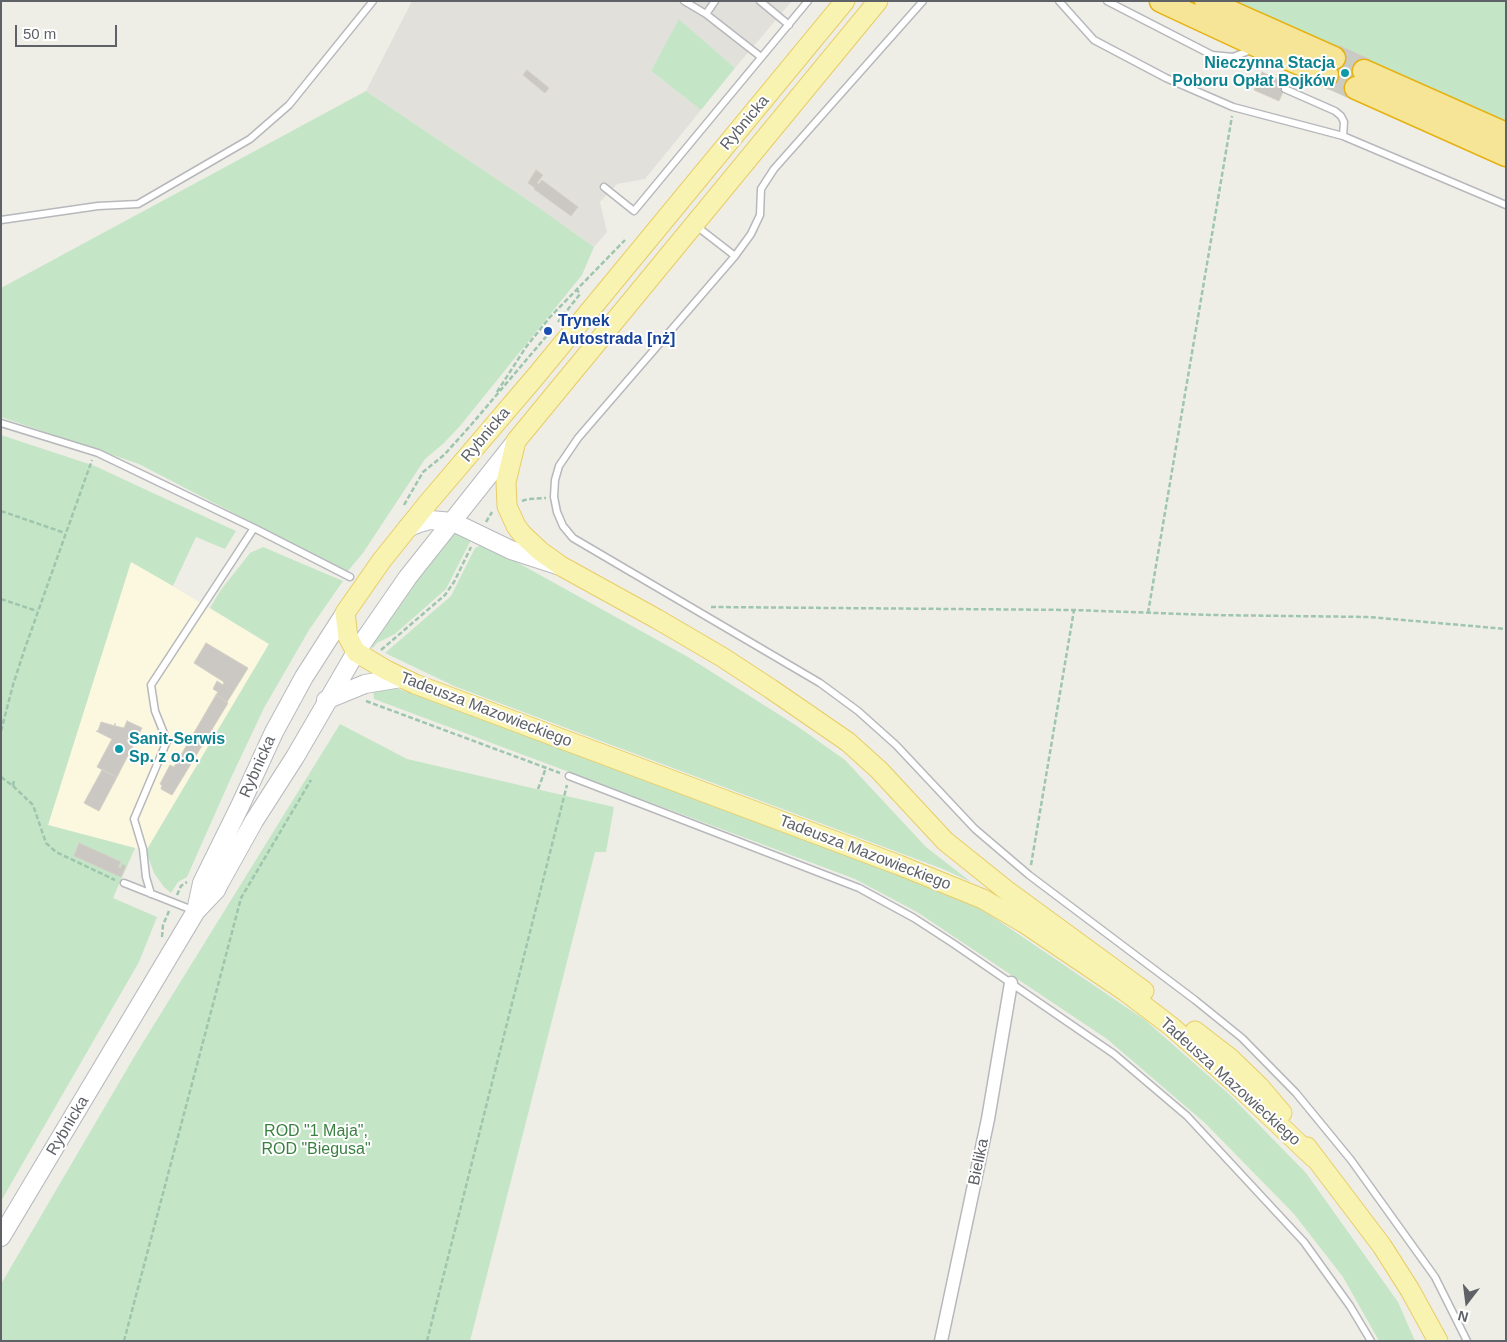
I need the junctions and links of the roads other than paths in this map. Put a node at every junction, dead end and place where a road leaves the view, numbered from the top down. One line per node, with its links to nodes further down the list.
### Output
1 (373, 1): 23 (lane)
2 (684, 1): 13 (lane)
3 (716, 1): 13 (lane)
4 (760, 1): 14 (lane)
5 (808, 1): 14 (lane)
6 (845, 1): 30 (main road, Rybnicka)
7 (878, 1): 24 (main road, Rybnicka)
8 (923, 1): 25 (lane)
9 (1059, 1): 19 (lane)
10 (1107, 1): 15 (lane)
11 (1161, 1): 15 (highway)
12 (1206, 1): 15 (highway)
13 (706, 14): 16 (lane)
14 (789, 25): 16 (lane)
15 (1260, 47)
16 (761, 57): 21 (lane)
17 (1285, 89): 19 (lane)
18 (1506, 134): 20 (highway)
19 (1344, 136): 22 (lane)
20 (1506, 155)
21 (604, 187)
22 (1506, 205)
23 (1, 220)
24 (694, 224): 25 (lane); 27 (main road, Rybnicka)
25 (735, 256): 47 (lane)
26 (1, 423): 29 (lane)
27 (516, 441): 28 (main road, Rybnicka); 31 (main road)
28 (453, 522): 30 (main road); 31 (main road, Tadeusza Mazowieckiego); 34 (main road, Rybnicka)
29 (254, 528): 32 (lane); 39 (lane)
30 (408, 528): 33 (main road, Rybnicka)
31 (561, 566): 42 (main road, Tadeusza Mazowieckiego)
32 (350, 577)
33 (345, 613): 34 (main road); 40 (main road, Rybnicka)
34 (356, 652): 35 (main road, Tadeusza Mazowieckiego); 36 (main road, Rybnicka)
35 (401, 678): 36 (main road); 42 (main road, Tadeusza Mazowieckiego)
36 (326, 700): 40 (main road, Rybnicka)
37 (569, 776): 41 (lane)
38 (124, 883): 39 (lane)
39 (151, 894): 40 (lane)
40 (196, 911): 43 (main road, Rybnicka)
41 (1012, 983): 44 (street, Bielika); 45 (lane)
42 (1314, 1158): 46 (main road, Tadeusza Mazowieckiego)
43 (1, 1237)
44 (942, 1341)
45 (1372, 1341)
46 (1438, 1341)
47 (1466, 1341)

